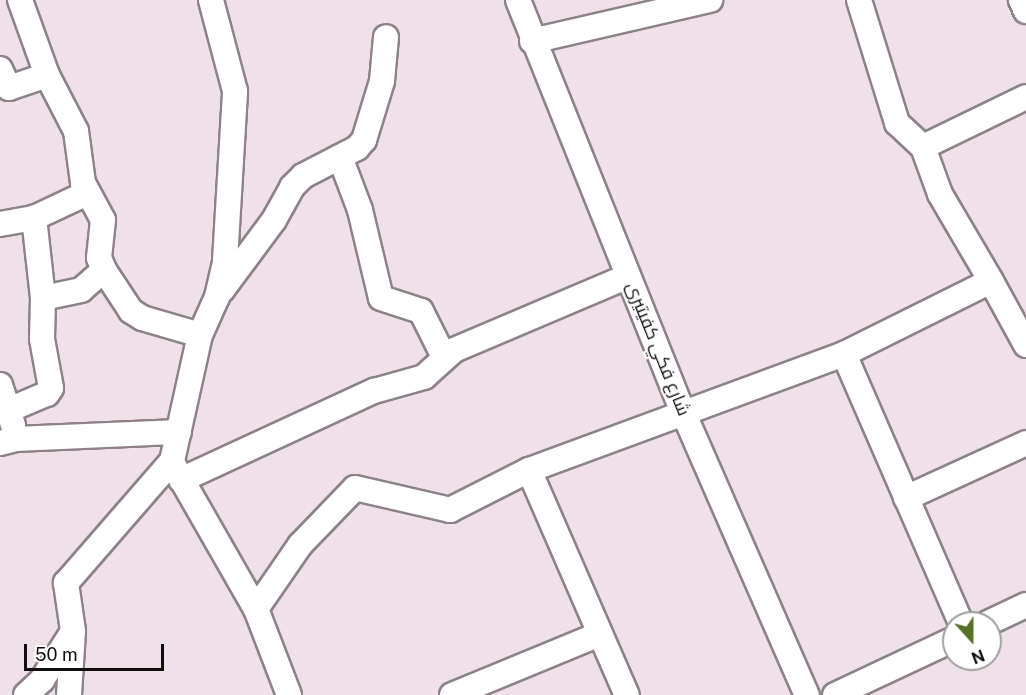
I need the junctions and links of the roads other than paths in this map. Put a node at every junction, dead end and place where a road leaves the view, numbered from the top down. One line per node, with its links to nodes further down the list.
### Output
1 (20, 0): 11 (street)
2 (211, 0): 21 (street)
3 (518, 0): 9 (street, شارع فكي كفيتيرى)
4 (710, 0): 9 (street)
5 (859, 0): 13 (street)
6 (1021, 0): 7 (street)
7 (1026, 11)
8 (386, 37): 14 (street)
9 (532, 41): 19 (street, شارع فكي كفيتيرى)
10 (0, 69): 11 (street)
11 (47, 75): 15 (street)
12 (1026, 97): 13 (street)
13 (923, 147): 20 (street)
14 (340, 157): 21 (street); 26 (street)
15 (87, 193): 16 (street); 18 (street)
16 (34, 218): 17 (street); 22 (street)
17 (0, 224)
18 (104, 270): 22 (street); 23 (street)
19 (628, 276): 26 (street); 29 (street, شارع فكي كفيتيرى)
20 (991, 281): 24 (street); 25 (street)
21 (217, 297): 23 (street)
22 (43, 298): 28 (street)
23 (200, 335): 30 (street)
24 (1026, 345)
25 (844, 354): 29 (street); 35 (street)
26 (444, 357): 34 (street)
27 (0, 385): 28 (street)
28 (11, 410): 31 (street)
29 (684, 414): 33 (street); 48 (street, شارع فكي كفيتيرى)
30 (179, 432): 31 (street); 34 (street)
31 (8, 441)
32 (1026, 443): 35 (street)
33 (529, 470): 37 (street); 41 (street)
34 (177, 471): 37 (street); 40 (street)
35 (906, 498): 38 (street)
36 (1026, 605): 39 (street)
37 (256, 609): 45 (street)
38 (956, 611)
39 (1002, 616)
40 (73, 631): 43 (street); 44 (street)
41 (600, 633): 46 (street); 47 (street)
42 (942, 645): 49 (street)
43 (26, 695)
44 (69, 695)
45 (289, 695)
46 (452, 695)
47 (627, 695)
48 (807, 695)
49 (835, 695)

